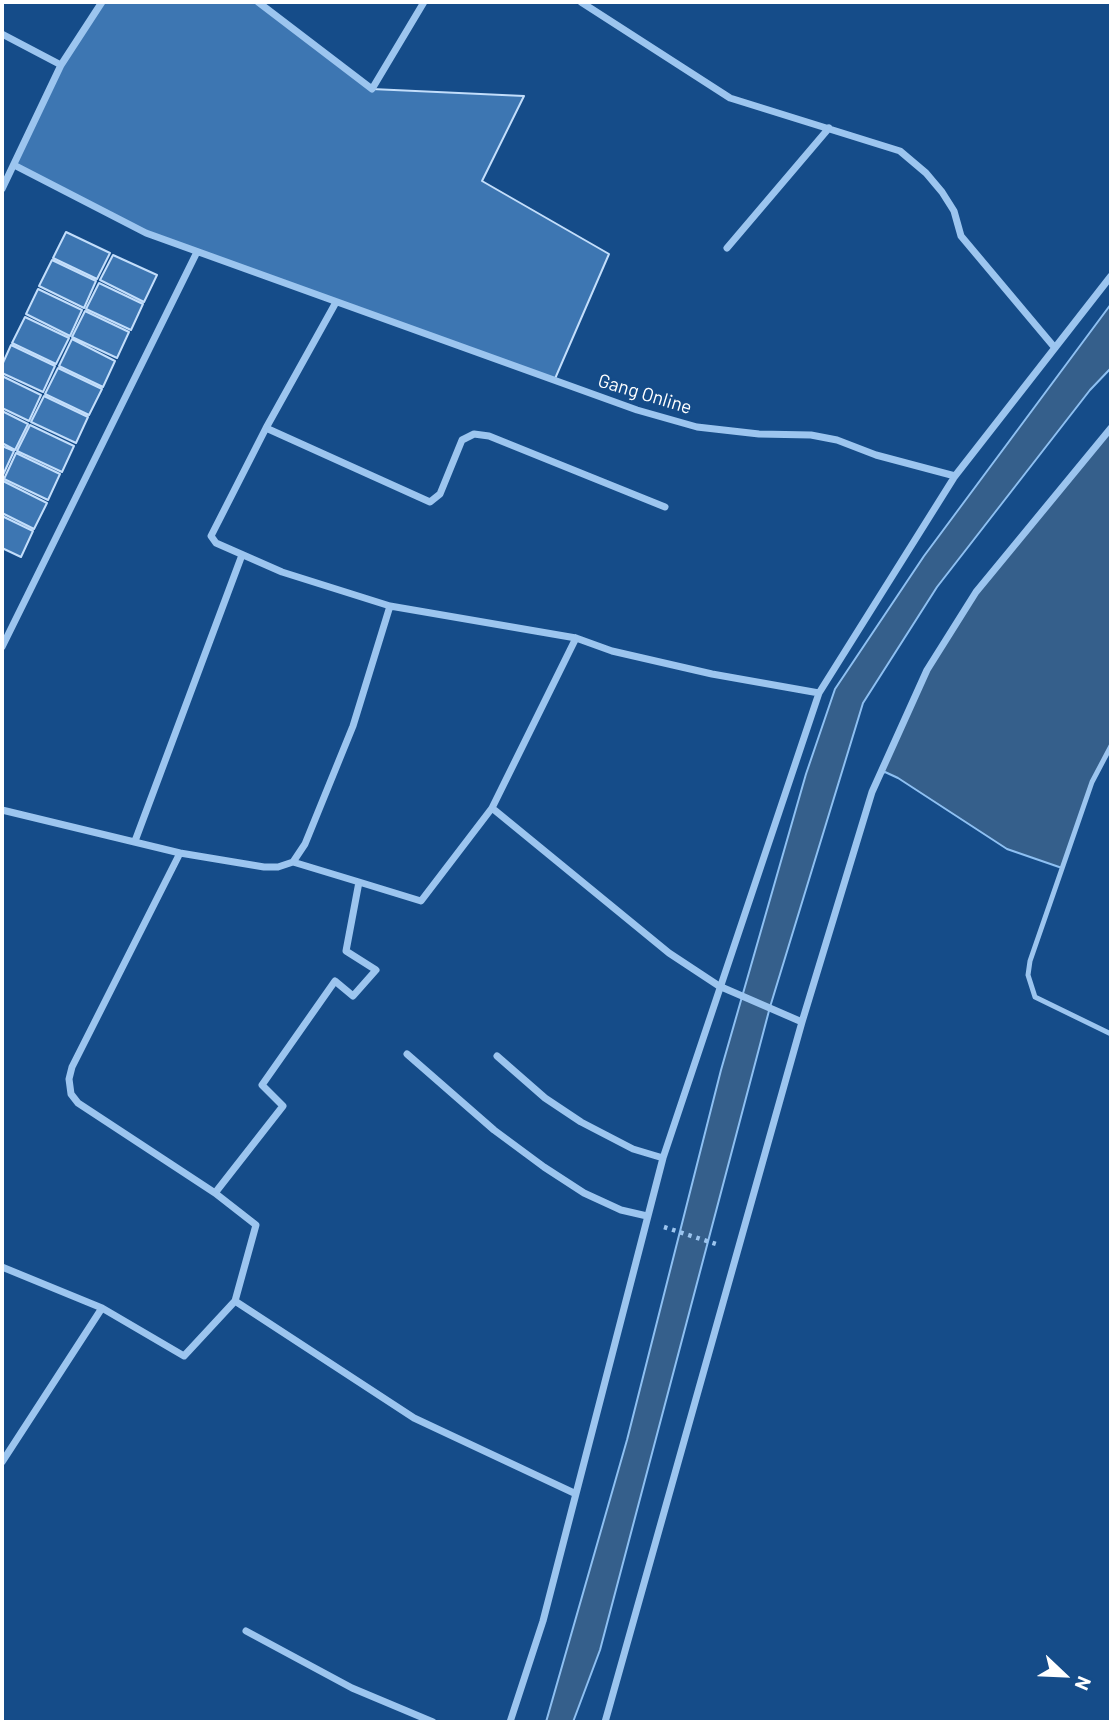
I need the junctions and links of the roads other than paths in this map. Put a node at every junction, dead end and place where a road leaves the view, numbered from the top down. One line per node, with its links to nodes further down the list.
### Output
1 (102, 2): 6 (street)
2 (258, 2): 3 (street)
3 (424, 2)
4 (581, 2): 7 (street)
5 (2, 34): 6 (street)
6 (61, 65): 8 (street)
7 (829, 128): 10 (street); 14 (street)
8 (14, 166): 9 (street); 11 (street, Gang Online)
9 (2, 189)
10 (727, 247)
11 (197, 252): 13 (street, Gang Online); 22 (street)
12 (1111, 276): 14 (street)
13 (335, 304): 15 (street); 17 (street, Gang Online)
14 (1055, 348): 17 (street)
15 (266, 428): 18 (street); 19 (street)
16 (1111, 428): 32 (street)
17 (955, 476): 23 (street)
18 (665, 507)
19 (242, 555): 20 (street); 27 (street)
20 (390, 606): 21 (street); 29 (street)
21 (576, 638): 23 (street); 25 (street)
22 (2, 648)
23 (819, 694): 31 (street)
24 (1111, 746): 33 (lane)
25 (492, 808): 30 (street); 31 (street)
26 (2, 810): 27 (street)
27 (135, 841): 28 (street)
28 (180, 853): 29 (street); 37 (street)
29 (293, 862): 30 (street)
30 (359, 882): 37 (street)
31 (719, 986): 32 (street); 36 (street)
32 (802, 1022): 47 (street)
33 (1111, 1034)
34 (407, 1054): 38 (street)
35 (496, 1056): 36 (street)
36 (663, 1158): 38 (street)
37 (215, 1193): 40 (street)
38 (647, 1216): 43 (street)
39 (2, 1267): 41 (street)
40 (234, 1301): 41 (street); 43 (street)
41 (102, 1308): 42 (street)
42 (2, 1462)
43 (574, 1493): 46 (street)
44 (246, 1631): 45 (street)
45 (433, 1722)
46 (510, 1722)
47 (606, 1722)

